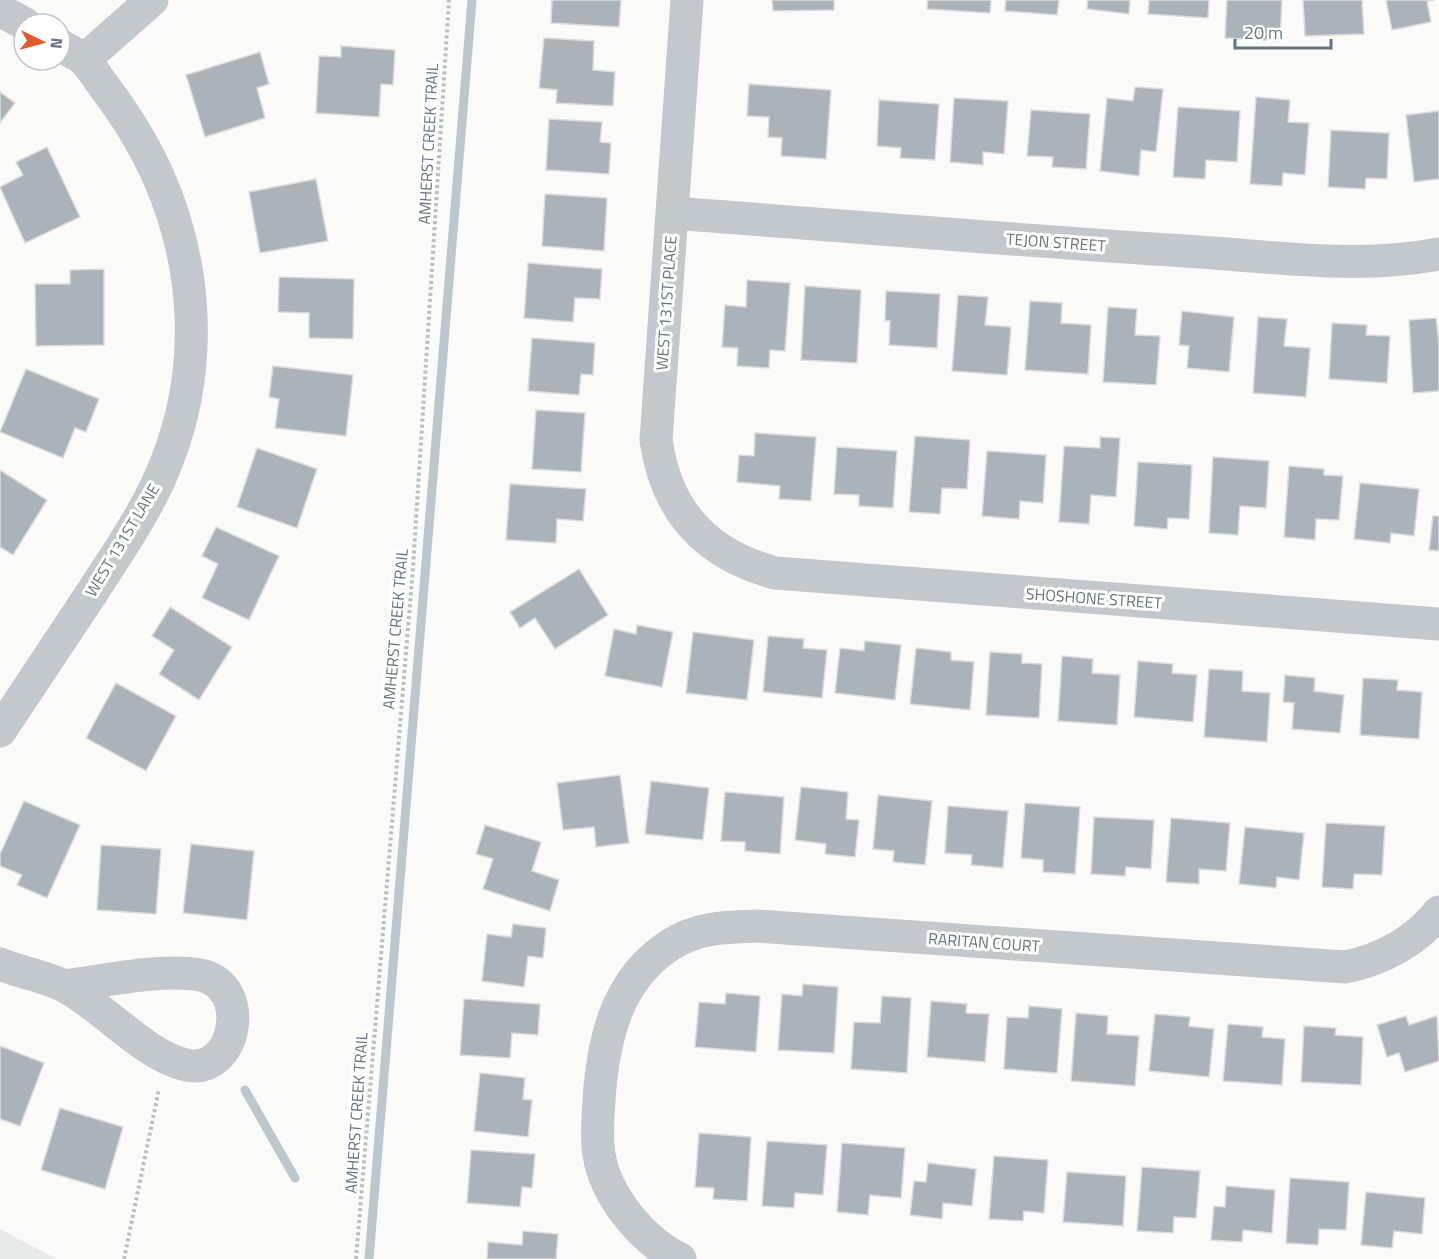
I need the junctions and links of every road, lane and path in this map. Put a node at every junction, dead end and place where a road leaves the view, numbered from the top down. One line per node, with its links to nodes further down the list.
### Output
1 (152, 0): 4 (street)
2 (449, 0): 16 (path, AMHERST CREEK TRAIL)
3 (687, 0): 5 (street, WEST 131ST PLACE)
4 (72, 52): 9 (street, WEST 131ST LANE)
5 (673, 213): 6 (street, TEJON STREET); 7 (street, WEST 131ST PLACE)
6 (1439, 254)
7 (750, 567): 8 (street, SHOSHONE STREET)
8 (1439, 624)
9 (0, 731)
10 (1439, 912): 14 (street, RARITAN COURT)
11 (0, 964): 12 (street)
12 (64, 986): 13 (street); 13 (street)
13 (165, 1057): 15 (path)
14 (667, 1256)
15 (124, 1259)
16 (356, 1259)

